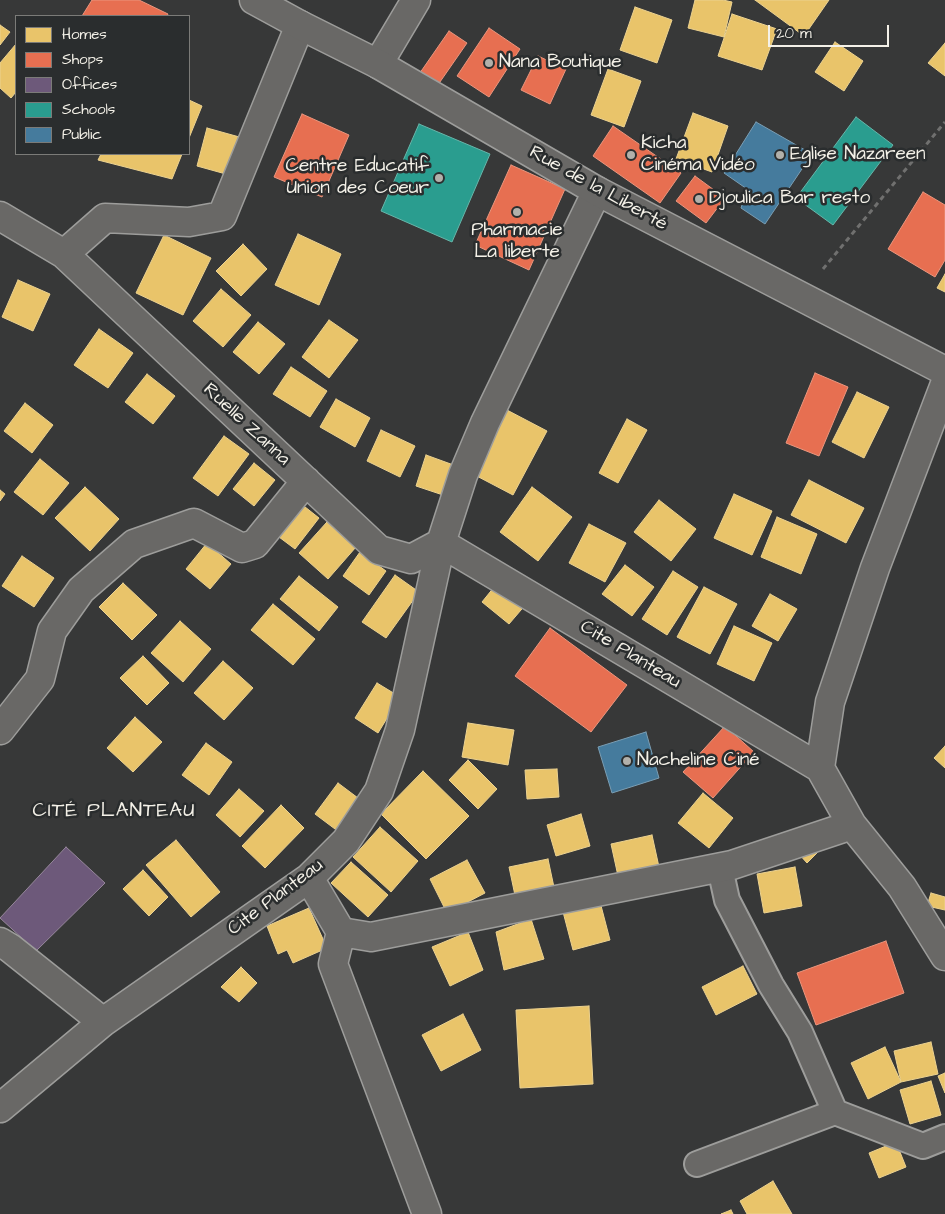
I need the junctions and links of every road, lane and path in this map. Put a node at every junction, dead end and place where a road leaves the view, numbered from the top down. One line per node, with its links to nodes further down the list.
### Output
1 (254, 0): 3 (street, Rue de la Liberté)
2 (416, 0): 4 (street)
3 (300, 26): 4 (street, Rue de la Liberté); 8 (street)
4 (378, 64): 6 (street, Rue de la Liberté)
5 (945, 122): 9 (path)
6 (598, 191): 9 (street, Rue de la Liberté); 13 (street, Cite Planteau)
7 (0, 216): 8 (street, Ruelle Zanna)
8 (64, 254): 12 (street, Ruelle Zanna)
9 (800, 296): 10 (street, Rue de la Liberté)
10 (945, 371)
11 (945, 384): 15 (street)
12 (306, 481): 13 (street, Ruelle Zanna); 14 (street)
13 (441, 543): 15 (street, Cite Planteau); 18 (street, Cite Planteau)
14 (0, 730)
15 (820, 768): 16 (street, Cite Planteau)
16 (852, 825): 17 (street); 21 (street, Cite Planteau)
17 (720, 868): 19 (street); 24 (lane)
18 (309, 878): 19 (street); 22 (street, Cite Planteau)
19 (341, 932): 27 (street)
20 (0, 942): 22 (street)
21 (945, 956)
22 (103, 1022): 23 (street, Cite Planteau)
23 (0, 1108)
24 (834, 1112): 25 (lane); 26 (lane)
25 (945, 1137)
26 (697, 1164)
27 (427, 1214)

